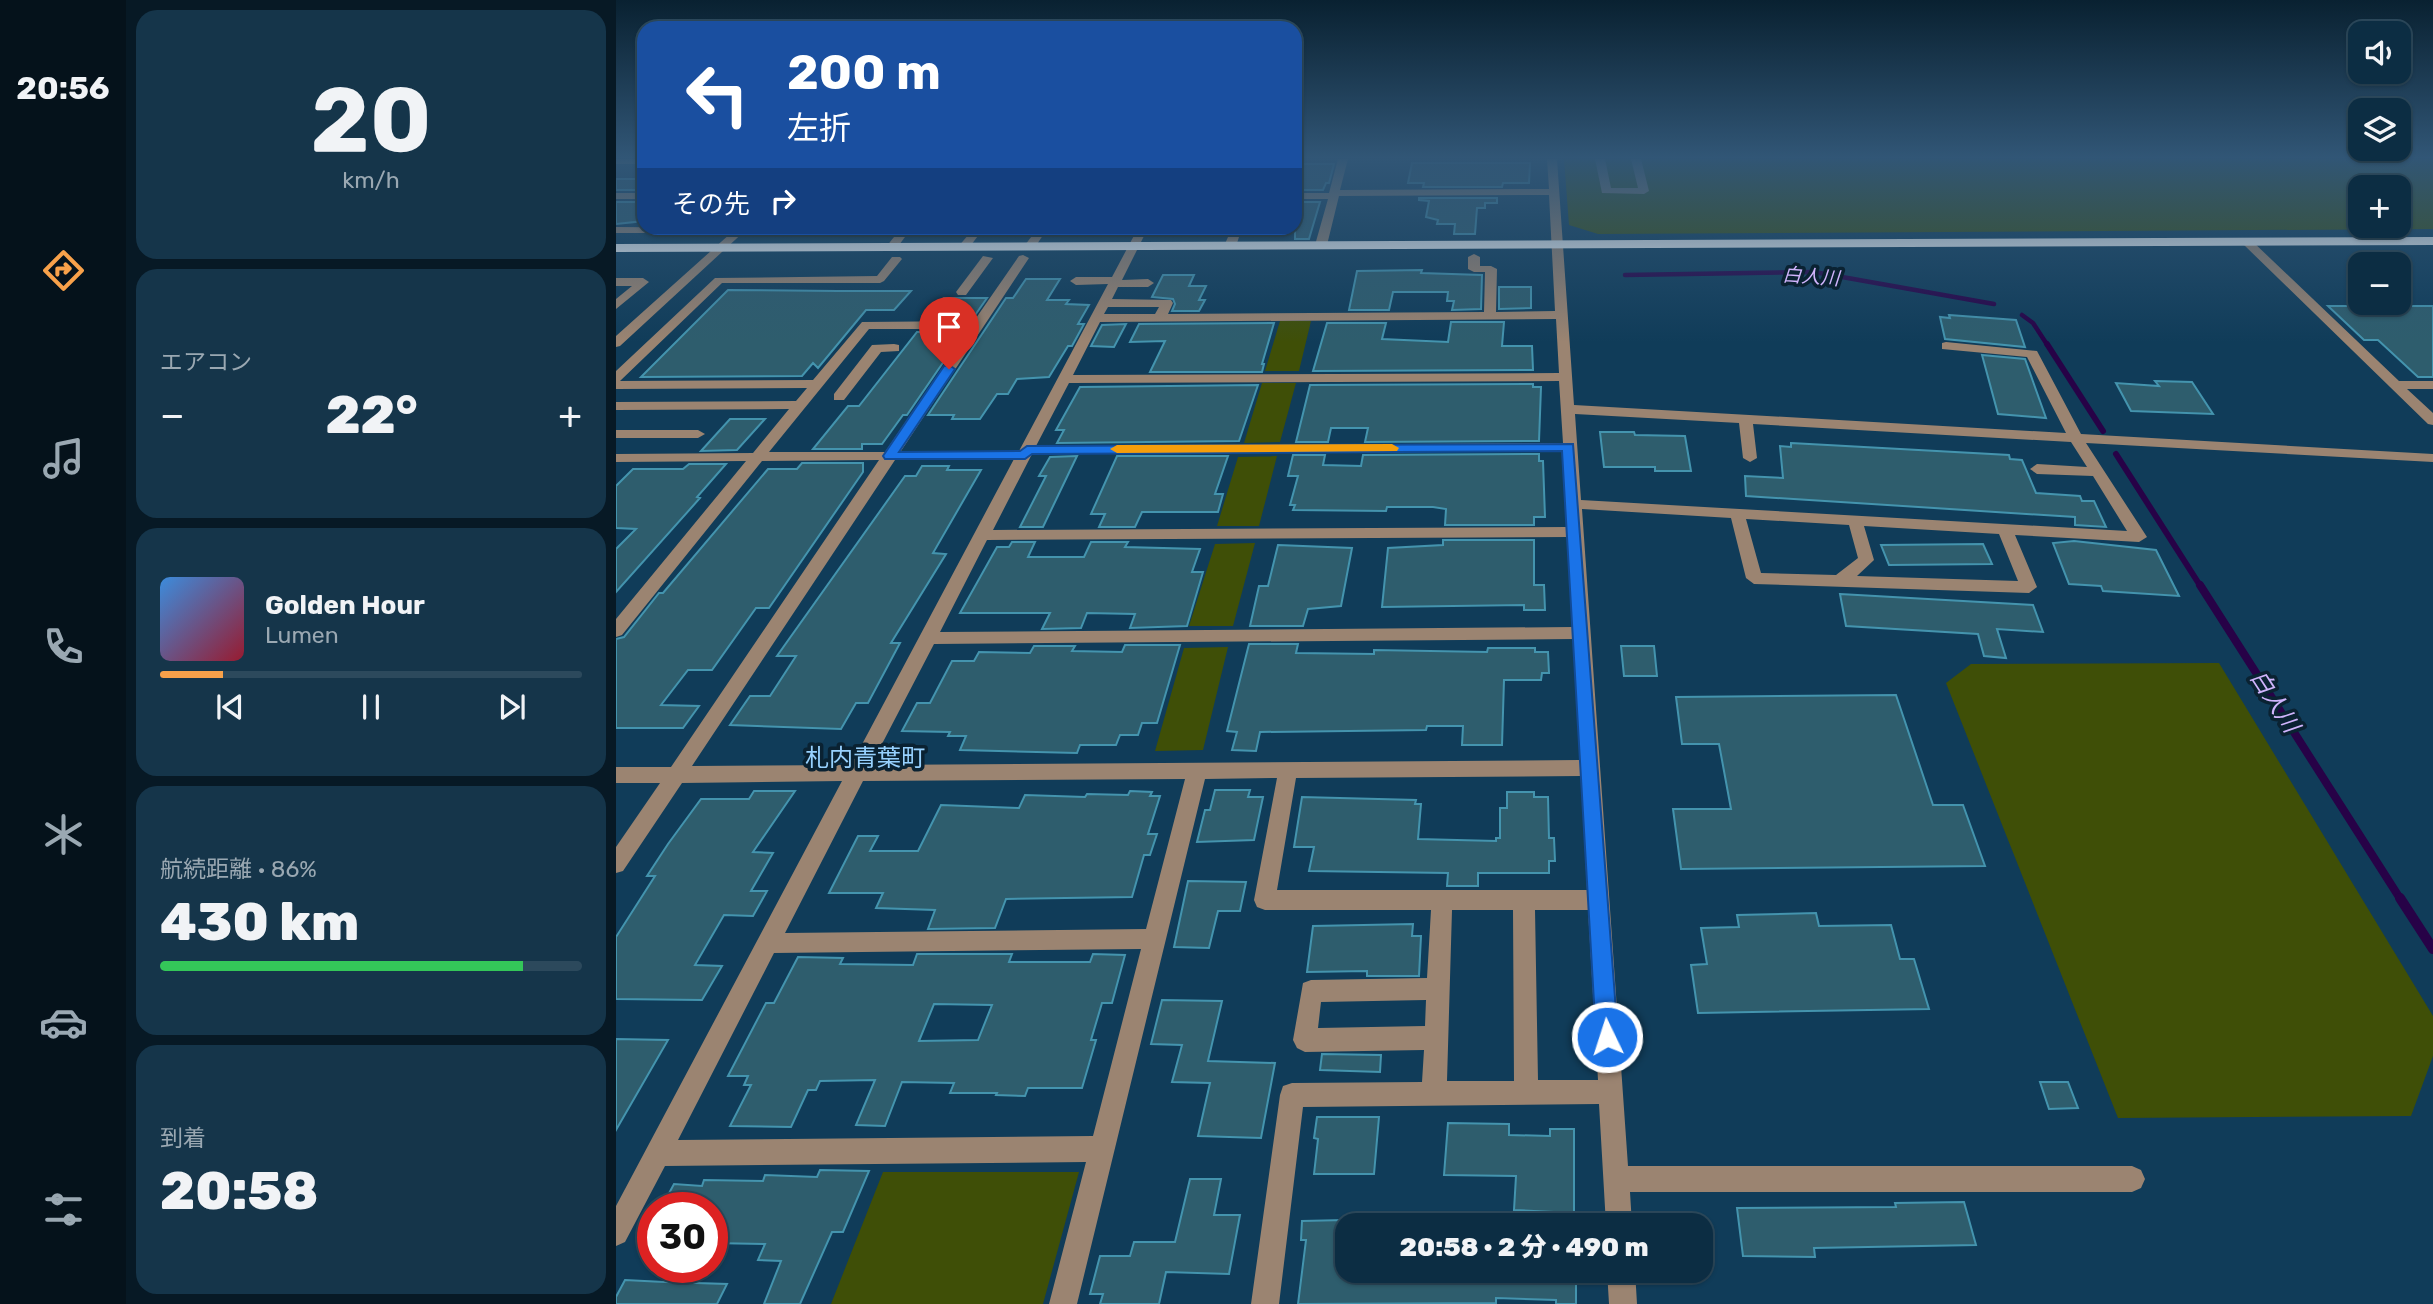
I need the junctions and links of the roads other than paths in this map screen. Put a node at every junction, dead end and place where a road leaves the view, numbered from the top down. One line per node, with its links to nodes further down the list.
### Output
1 (1327, 220): 13 (street)
2 (1555, 220): 18 (street)
3 (616, 230): 4 (street)
4 (637, 230)
5 (735, 235): 15 (street)
6 (903, 235): 21 (street)
7 (973, 235): 16 (street)
8 (1038, 235): 19 (street)
9 (1140, 235): 20 (street)
10 (1234, 235): 14 (street)
11 (2433, 241): 12 (highway)
12 (2247, 242): 18 (highway); 22 (street)
13 (1321, 245): 14 (highway); 18 (highway)
14 (1230, 246): 20 (highway)
15 (721, 247): 17 (highway); 21 (highway); 26 (street)
16 (964, 247): 19 (highway); 21 (highway)
17 (616, 248)
18 (1557, 250): 22 (highway); 24 (highway); 36 (street)
19 (1027, 252): 20 (highway); 25 (highway); 37 (street)
20 (1131, 252): 24 (highway); 30 (street)
21 (894, 253): 25 (highway); 26 (highway); 39 (street)
22 (2259, 253): 23 (highway); 49 (street)
23 (2433, 253)
24 (1474, 257): 35 (street)
25 (986, 258): 32 (street)
26 (707, 260): 27 (highway); 38 (street)
27 (616, 261)
28 (1076, 281): 30 (street)
29 (616, 282): 33 (street)
30 (1116, 282): 31 (street); 34 (street)
31 (1148, 283)
32 (962, 292)
33 (616, 305)
34 (1101, 310): 35 (street); 45 (street)
35 (1490, 315): 36 (street)
36 (1560, 315): 43 (street)
37 (978, 325): 47 (street); 65 (street)
38 (633, 327): 39 (street); 40 (street)
39 (669, 327): 44 (street)
40 (616, 343)
41 (1946, 346): 61 (street)
42 (894, 348): 46 (street)
43 (1563, 377): 45 (street); 55 (street)
44 (616, 378)
45 (1065, 379): 63 (street)
46 (850, 383): 47 (street); 51 (street)
47 (817, 384): 48 (street); 53 (street)
48 (616, 385)
49 (2395, 385): 50 (street); 57 (street)
50 (2433, 385)
51 (839, 397)
52 (676, 405): 53 (street); 54 (street); 59 (street)
53 (799, 405): 64 (street)
54 (616, 406)
55 (1566, 409): 56 (street); 62 (street)
56 (1746, 419): 61 (street); 66 (street)
57 (2433, 421)
58 (616, 434): 59 (street)
59 (647, 434): 60 (street)
60 (698, 434)
61 (2076, 438): 67 (street); 70 (street)
62 (1568, 447): 63 (street); 71 (street)
63 (1026, 453): 65 (street); 76 (street)
64 (757, 456): 65 (street); 68 (street); 78 (street)
65 (890, 456): 85 (street)
66 (1750, 458)
67 (2433, 458)
68 (619, 461)
69 (2038, 469): 70 (street)
70 (2098, 472): 74 (street)
71 (1572, 504): 72 (street); 75 (street)
72 (1737, 513): 73 (street); 77 (street)
73 (1856, 520): 74 (street); 77 (street)
74 (2006, 529): 77 (street)
75 (1574, 532): 76 (street); 79 (street)
76 (982, 535): 80 (street)
77 (1839, 581)
78 (616, 631)
79 (1580, 632): 80 (street); 81 (street)
80 (929, 638): 84 (street)
81 (1588, 768): 82 (street); 90 (street)
82 (1288, 770): 83 (street); 88 (street)
83 (1197, 771): 84 (street); 91 (street)
84 (857, 773): 85 (street); 92 (street)
85 (676, 774): 86 (street); 87 (street)
86 (616, 775)
87 (616, 864)
88 (1442, 900): 89 (street); 93 (street)
89 (1524, 900): 90 (street); 97 (street)
90 (1598, 900): 95 (street)
91 (1155, 939): 92 (street); 98 (street)
92 (768, 943): 99 (street)
93 (1438, 989): 94 (street); 94 (street)
94 (1436, 1038): 96 (street)
95 (1610, 1092): 97 (street); 100 (street)
96 (1434, 1093): 97 (street); 106 (street)
97 (1526, 1093)
98 (1102, 1149): 99 (street); 105 (street)
99 (658, 1153): 103 (street)
100 (1616, 1179): 101 (street); 102 (street)
101 (2132, 1179)
102 (1618, 1213)
103 (616, 1233)
104 (1622, 1283): 107 (street)
105 (1063, 1304)
106 (1265, 1304)
107 (1623, 1304)

